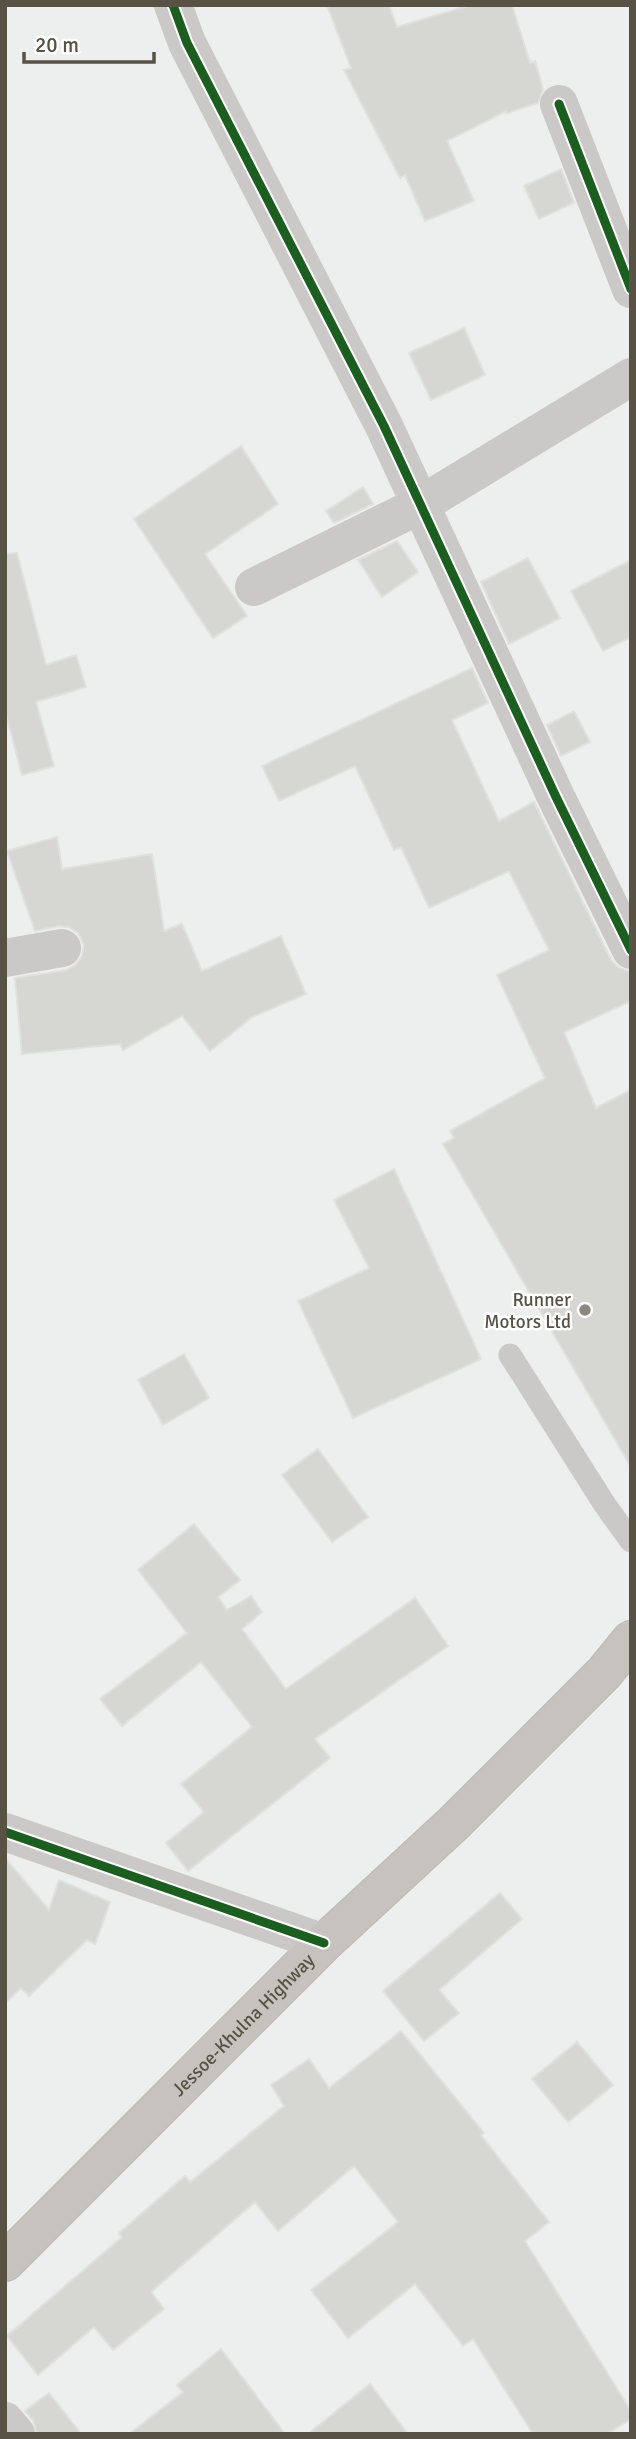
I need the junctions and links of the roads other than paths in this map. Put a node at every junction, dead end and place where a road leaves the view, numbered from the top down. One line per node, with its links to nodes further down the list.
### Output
1 (173, 5): 5 (street)
2 (559, 104): 3 (street)
3 (631, 289)
4 (631, 377): 5 (street)
5 (420, 505): 6 (street); 8 (street)
6 (254, 587)
7 (62, 948): 9 (street)
8 (631, 950)
9 (5, 958)
10 (510, 1355): 11 (lane)
11 (631, 1541)
12 (631, 1640): 13 (highway, Jessoe-Khulna Highway)
13 (617, 1668): 15 (highway, Jessoe-Khulna Highway)
14 (5, 1832): 15 (street)
15 (324, 1943): 16 (highway, Jessoe-Khulna Highway)
16 (5, 2262)
17 (5, 2421): 18 (street)
18 (16, 2434)

